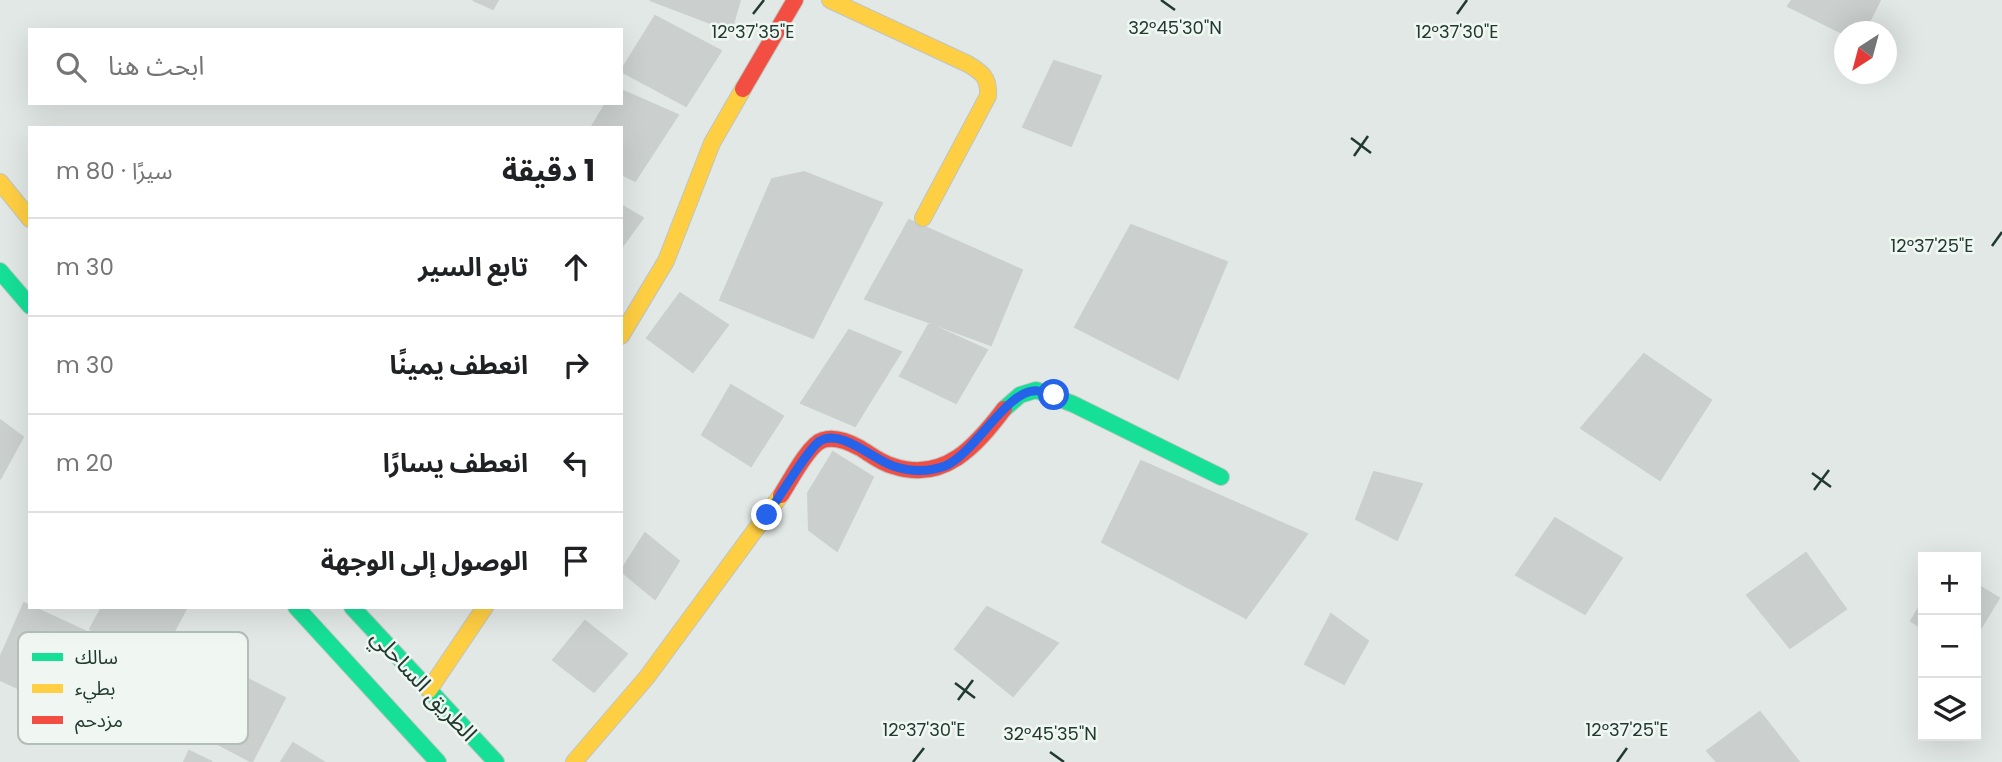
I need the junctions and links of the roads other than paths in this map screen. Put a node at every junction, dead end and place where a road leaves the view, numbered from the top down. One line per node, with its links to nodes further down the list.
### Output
1 (795, 0): 8 (main road)
2 (830, 0): 5 (main road)
3 (0, 182): 4 (main road)
4 (28, 217)
5 (923, 218)
6 (0, 271): 7 (main road)
7 (28, 304)
8 (623, 333)
9 (1221, 477): 16 (main road)
10 (298, 609): 14 (main road)
11 (354, 609): 13 (main road, الطريق الساحلي)
12 (484, 609): 13 (main road)
13 (429, 690): 15 (main road, الطريق الساحلي)
14 (439, 762)
15 (496, 762)
16 (574, 762)

